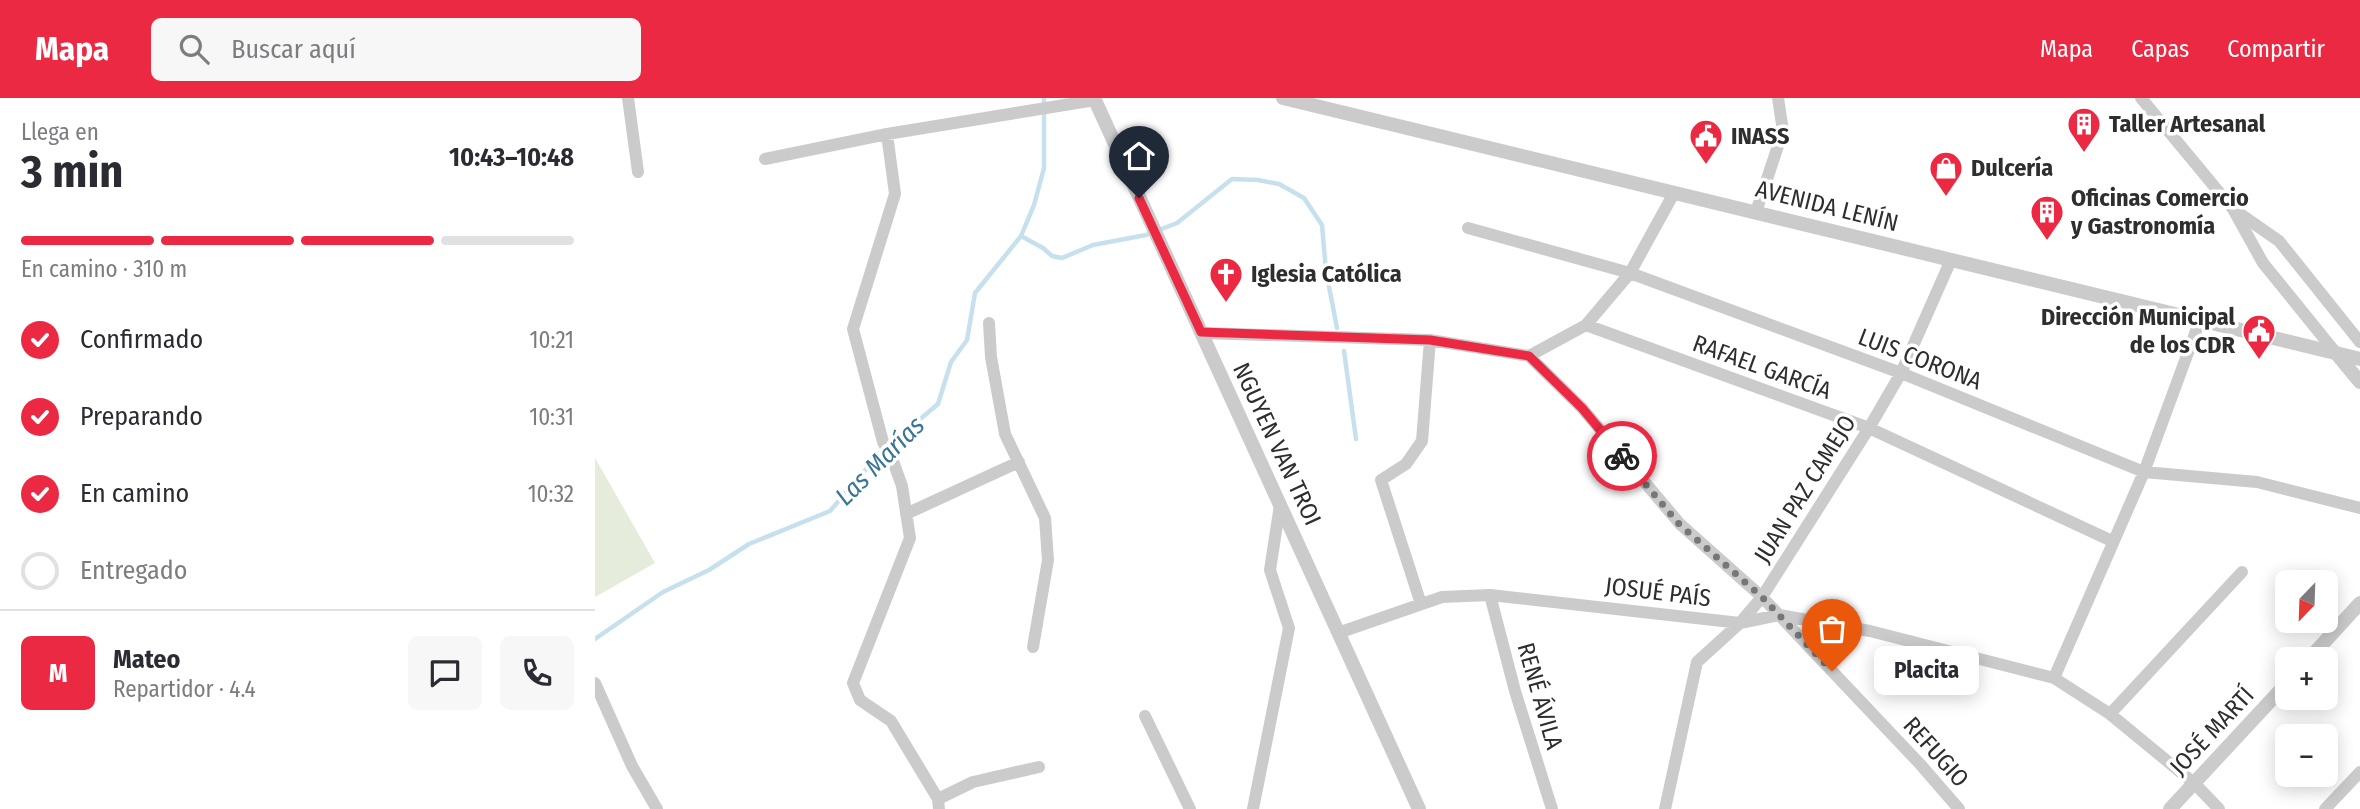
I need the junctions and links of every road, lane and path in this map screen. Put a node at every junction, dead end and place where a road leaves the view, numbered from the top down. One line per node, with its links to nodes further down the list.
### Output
1 (628, 98): 8 (street)
2 (1778, 98): 11 (street)
3 (2141, 98): 10 (street)
4 (1095, 99): 6 (street); 18 (street, NGUYEN VAN TROI)
5 (1288, 99): 9 (street, AVENIDA LENÍN)
6 (887, 134): 7 (street); 31 (street)
7 (765, 159)
8 (638, 172)
9 (1674, 193): 11 (street, AVENIDA LENÍN); 14 (street)
10 (2233, 209): 20 (street); 21 (street)
11 (1756, 212): 13 (street, AVENIDA LENÍN)
12 (1468, 228): 14 (street, LUIS CORONA)
13 (1951, 260): 15 (street, AVENIDA LENÍN); 24 (street, JUAN PAZ CAMEJO)
14 (1630, 273): 17 (street); 24 (street, LUIS CORONA)
15 (2200, 320): 21 (street, AVENIDA LENÍN); 28 (street)
16 (989, 323): 27 (street)
17 (1586, 325): 22 (street); 26 (street, RAFAEL GARCÍA)
18 (1201, 332): 19 (street); 29 (street, NGUYEN VAN TROI)
19 (1430, 340): 22 (street); 37 (street)
20 (2360, 342)
21 (2336, 353): 23 (street, AVENIDA LENÍN); 25 (street)
22 (1529, 356): 35 (street, REFUGIO)
23 (2360, 359)
24 (1901, 373): 26 (street, JUAN PAZ CAMEJO); 28 (street, LUIS CORONA)
25 (2360, 382)
26 (1869, 428): 32 (street, RAFAEL GARCÍA); 35 (street, JUAN PAZ CAMEJO)
27 (1019, 462): 31 (street); 41 (street)
28 (2144, 472): 30 (street, LUIS CORONA); 32 (street)
29 (1280, 505): 40 (street, NGUYEN VAN TROI); 54 (street)
30 (2360, 508)
31 (906, 514): 51 (street)
32 (2112, 541): 43 (street)
33 (2242, 572): 46 (street)
34 (1490, 595): 37 (street, JOSUÉ PAÍS); 39 (street, JOSUÉ PAÍS); 56 (street, RENÉ ÁVILA)
35 (1762, 597): 38 (street, REFUGIO); 39 (street, JUAN PAZ CAMEJO)
36 (2360, 603): 42 (street)
37 (1421, 604): 40 (street, JOSUÉ PAÍS)
38 (1779, 615): 39 (street, JOSUÉ PAÍS); 43 (street, JOSUÉ PAÍS); 58 (street, REFUGIO)
39 (1740, 624): 57 (street, JUAN PAZ CAMEJO)
40 (1338, 633): 55 (street, NGUYEN VAN TROI)
41 (1033, 647)
42 (2320, 647)
43 (2054, 678): 46 (street, JOSUÉ PAÍS)
44 (595, 683): 52 (street)
45 (2275, 696): 50 (street, JOSÉ MARTÍ)
46 (2110, 714): 50 (street, JOSUÉ PAÍS)
47 (1145, 716): 53 (street)
48 (1039, 767): 51 (street)
49 (2360, 772): 61 (street)
50 (2195, 784): 59 (street, JOSÉ MARTÍ); 60 (street, JOSUÉ PAÍS)
51 (939, 804)
52 (657, 809)
53 (1190, 809)
54 (1253, 809)
55 (1419, 809)
56 (1552, 809)
57 (1665, 809)
58 (1959, 809)
59 (2170, 809)
60 (2219, 809)
61 (2325, 809)

